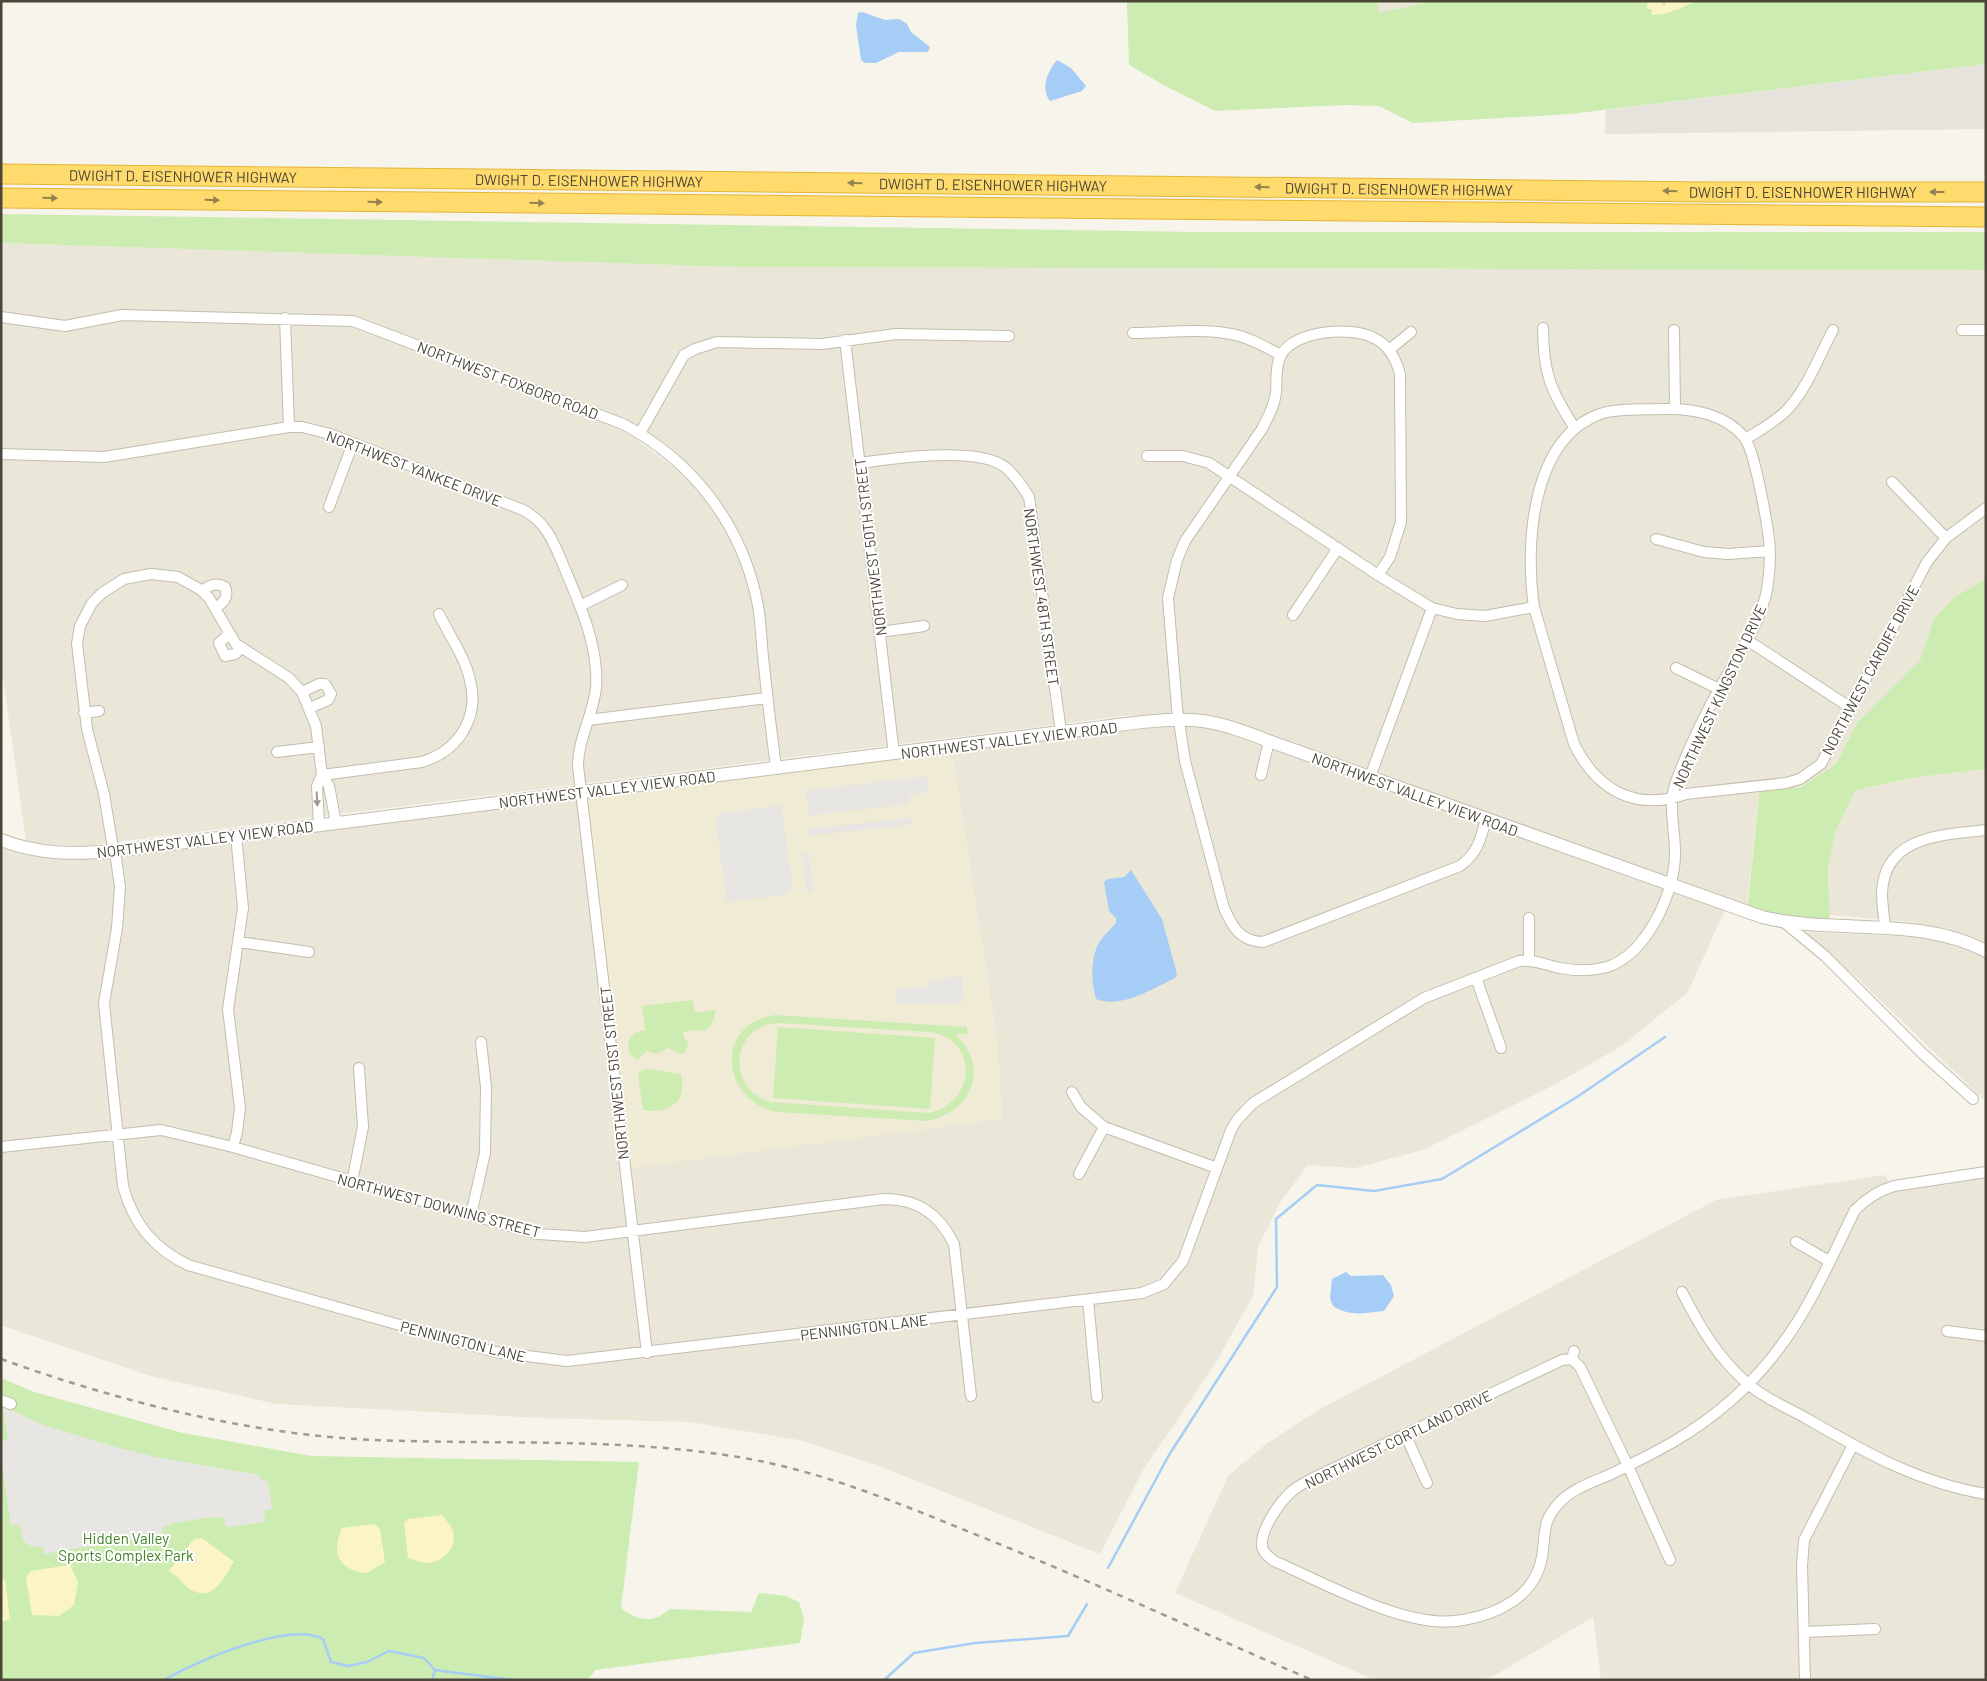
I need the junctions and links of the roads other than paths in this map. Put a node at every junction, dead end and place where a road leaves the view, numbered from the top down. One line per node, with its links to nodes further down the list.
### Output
1 (1, 174): 2 (highway, DWIGHT D. EISENHOWER HIGHWAY, one-way to 1)
2 (1986, 192)
3 (1, 198): 4 (highway, DWIGHT D. EISENHOWER HIGHWAY, one-way to 4)
4 (1986, 217)
5 (1, 317): 6 (street, NORTHWEST FOXBORO ROAD)
6 (285, 318): 19 (street); 21 (street, NORTHWEST FOXBORO ROAD)
7 (1543, 328): 20 (street)
8 (1674, 330): 18 (street)
9 (1833, 330): 22 (street)
10 (1962, 330): 11 (street)
11 (1986, 330)
12 (1411, 332): 16 (street)
13 (1133, 333): 17 (street)
14 (1009, 336): 15 (street)
15 (845, 340): 21 (street); 26 (street, NORTHWEST 50TH STREET)
16 (1389, 350): 17 (street); 35 (street)
17 (1281, 355): 27 (street)
18 (1675, 409): 20 (street); 22 (street)
19 (289, 427): 23 (street, NORTHWEST YANKEE DRIVE); 24 (street, NORTHWEST YANKEE DRIVE)
20 (1574, 427): 39 (street, NORTHWEST CARDIFF DRIVE)
21 (640, 433): 52 (street, NORTHWEST FOXBORO ROAD)
22 (1746, 439): 34 (street, NORTHWEST KINGSTON DRIVE)
23 (354, 443): 29 (street); 38 (street, NORTHWEST YANKEE DRIVE)
24 (1, 454)
25 (1146, 456): 27 (street)
26 (860, 463): 45 (street, NORTHWEST 50TH STREET); 59 (street, NORTHWEST 48TH STREET)
27 (1228, 476): 33 (street); 58 (street)
28 (1892, 482): 31 (street)
29 (329, 507)
30 (1986, 508): 31 (street, NORTHWEST CARDIFF DRIVE)
31 (1946, 538): 54 (street, NORTHWEST CARDIFF DRIVE)
32 (1656, 539): 34 (street)
33 (1338, 548): 35 (street); 43 (street)
34 (1770, 551): 47 (street, NORTHWEST KINGSTON DRIVE)
35 (1378, 575): 41 (street)
36 (622, 586): 38 (street)
37 (202, 591): 40 (street); 40 (street); 56 (street, PENNINGTON LANE)
38 (580, 606): 57 (street, NORTHWEST YANKEE DRIVE)
39 (1534, 607): 41 (street); 69 (street, NORTHWEST CARDIFF DRIVE)
40 (215, 608): 46 (street)
41 (1432, 608): 67 (street)
42 (439, 614): 65 (street)
43 (1293, 615)
44 (924, 626): 45 (street)
45 (880, 632): 63 (street, NORTHWEST 50TH STREET)
46 (229, 634): 48 (street); 48 (street)
47 (1747, 640): 50 (street, NORTHWEST KINGSTON DRIVE); 54 (street)
48 (241, 648): 51 (street)
49 (1676, 668): 50 (street)
50 (1719, 689): 69 (street, NORTHWEST KINGSTON DRIVE)
51 (302, 692): 53 (street); 53 (street)
52 (767, 698): 57 (street); 64 (street, NORTHWEST FOXBORO ROAD)
53 (310, 708): 61 (street)
54 (1851, 708): 69 (street, NORTHWEST CARDIFF DRIVE)
55 (99, 711): 56 (street)
56 (84, 713): 76 (street, PENNINGTON LANE)
57 (588, 720): 68 (street, NORTHWEST YANKEE DRIVE)
58 (1179, 720): 59 (street, NORTHWEST VALLEY VIEW ROAD); 60 (street, NORTHWEST VALLEY VIEW ROAD); 70 (street)
59 (1060, 732): 63 (street, NORTHWEST VALLEY VIEW ROAD)
60 (1269, 741): 66 (street); 67 (street, NORTHWEST VALLEY VIEW ROAD)
61 (319, 747): 62 (street); 65 (street)
62 (277, 752)
63 (894, 754): 64 (street, NORTHWEST VALLEY VIEW ROAD)
64 (776, 767): 68 (street, NORTHWEST VALLEY VIEW ROAD)
65 (322, 775): 71 (street); 72 (street, one-way to 72)
66 (1262, 775)
67 (1370, 777): 70 (street, NORTHWEST VALLEY VIEW ROAD)
68 (581, 793): 71 (street, NORTHWEST VALLEY VIEW ROAD); 100 (street, NORTHWEST 51ST STREET)
69 (1672, 799): 77 (street, NORTHWEST KINGSTON DRIVE)
70 (1486, 819): 77 (street, NORTHWEST VALLEY VIEW ROAD)
71 (336, 823): 72 (street, NORTHWEST VALLEY VIEW ROAD)
72 (319, 825): 74 (street, NORTHWEST VALLEY VIEW ROAD)
73 (1986, 830): 80 (street)
74 (236, 835): 76 (street, NORTHWEST VALLEY VIEW ROAD); 81 (street)
75 (1, 840): 76 (street, NORTHWEST VALLEY VIEW ROAD)
76 (115, 851): 92 (street, PENNINGTON LANE)
77 (1670, 885): 79 (street, NORTHWEST VALLEY VIEW ROAD); 84 (street, NORTHWEST KINGSTON DRIVE)
78 (1529, 918): 84 (street)
79 (1785, 923): 80 (street, NORTHWEST VALLEY VIEW ROAD); 90 (street)
80 (1885, 928): 82 (street, NORTHWEST VALLEY VIEW ROAD)
81 (239, 942): 83 (street); 94 (street)
82 (1986, 951)
83 (309, 952)
84 (1528, 959): 85 (street, PENNINGTON LANE)
85 (1476, 978): 87 (street); 95 (street, PENNINGTON LANE)
86 (481, 1042): 99 (street)
87 (1501, 1048)
88 (359, 1068): 98 (street)
89 (1072, 1092): 91 (street)
90 (1973, 1099)
91 (1104, 1127): 95 (street); 97 (street)
92 (118, 1133): 93 (street, NORTHWEST DOWNING STREET); 94 (street, NORTHWEST DOWNING STREET); 108 (street, PENNINGTON LANE)
93 (1, 1147)
94 (233, 1147): 98 (street, NORTHWEST DOWNING STREET)
95 (1217, 1168): 104 (street, PENNINGTON LANE)
96 (1986, 1172): 102 (street, NORTHWEST CORTLAND DRIVE)
97 (1079, 1174)
98 (352, 1182): 99 (street, NORTHWEST DOWNING STREET)
99 (471, 1215): 100 (street, NORTHWEST DOWNING STREET)
100 (632, 1230): 105 (street, NORTHWEST DOWNING STREET); 108 (street, NORTHWEST 51ST STREET)
101 (1796, 1242): 102 (street)
102 (1829, 1261): 109 (street, NORTHWEST CORTLAND DRIVE)
103 (1682, 1292): 109 (street)
104 (1088, 1300): 105 (street, PENNINGTON LANE); 111 (street)
105 (963, 1314): 108 (street, PENNINGTON LANE); 110 (street)
106 (1947, 1331): 107 (street)
107 (1986, 1336)
108 (647, 1353)
109 (1749, 1385): 113 (street); 114 (street, NORTHWEST CORTLAND DRIVE)
110 (971, 1396)
111 (1097, 1397)
112 (1406, 1436): 114 (street, NORTHWEST CORTLAND DRIVE); 114 (street, NORTHWEST CORTLAND DRIVE); 115 (street)
113 (1853, 1445): 116 (street); 119 (street)
114 (1628, 1466): 117 (street, NORTHWEST CORTLAND DRIVE)
115 (1427, 1483)
116 (1986, 1494)
117 (1670, 1560)
118 (1875, 1629): 119 (street)
119 (1805, 1632): 120 (street)
120 (1805, 1680)

